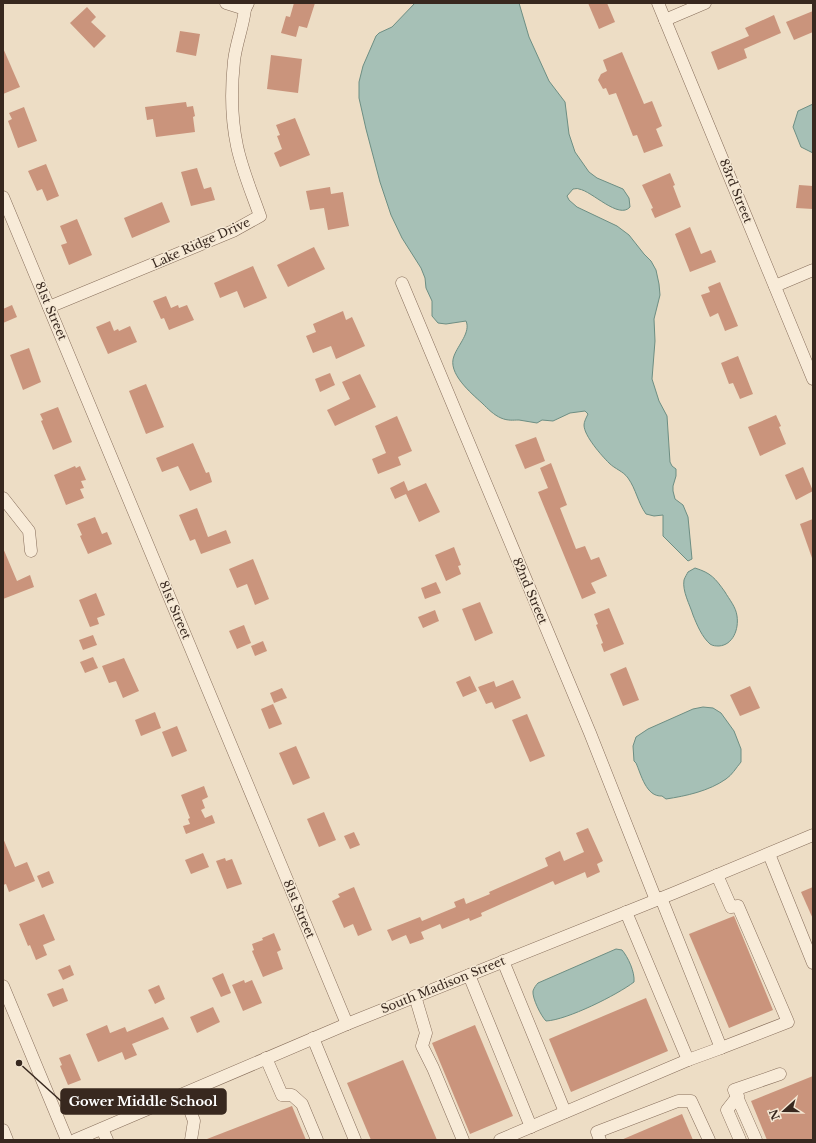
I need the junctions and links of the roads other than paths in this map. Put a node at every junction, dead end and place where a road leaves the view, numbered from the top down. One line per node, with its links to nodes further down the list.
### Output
1 (226, 3): 4 (street)
2 (658, 3): 5 (street, 83rd Street)
3 (705, 3): 5 (street)
4 (247, 6): 10 (street, Lake Ridge Drive)
5 (665, 20): 9 (street, 83rd Street)
6 (3, 197): 10 (street, 81st Street)
7 (813, 270): 9 (street)
8 (402, 283): 17 (street, 82nd Street)
9 (775, 286): 11 (street, 83rd Street)
10 (49, 307): 24 (street, 81st Street)
11 (813, 379)
12 (3, 498): 13 (street)
13 (31, 551)
14 (813, 835): 15 (street, South Madison Street)
15 (769, 854): 16 (street, South Madison Street); 20 (street)
16 (717, 875): 17 (street, South Madison Street); 26 (street)
17 (658, 899): 18 (street, South Madison Street); 26 (street, 82nd Street)
18 (626, 912): 19 (street, South Madison Street); 28 (street)
19 (503, 961): 21 (street, South Madison Street); 32 (street)
20 (813, 963)
21 (468, 975): 23 (street, South Madison Street); 33 (street)
22 (3, 986): 37 (street)
23 (415, 996): 24 (street, South Madison Street); 43 (street)
24 (347, 1024): 25 (street, South Madison Street)
25 (313, 1038): 27 (street, South Madison Street); 42 (street)
26 (721, 1048): 28 (street)
27 (266, 1058): 30 (street, South Madison Street); 41 (street)
28 (688, 1060): 32 (street)
29 (780, 1074): 31 (street)
30 (184, 1094): 34 (street, South Madison Street); 40 (street)
31 (738, 1096): 47 (street); 48 (street)
32 (565, 1112): 33 (street)
33 (532, 1127): 44 (street)
34 (102, 1129): 38 (street, South Madison Street); 39 (street)
35 (3, 1130): 36 (street)
36 (7, 1140)
37 (67, 1140)
38 (75, 1140)
39 (107, 1140)
40 (191, 1140)
41 (317, 1140)
42 (355, 1140)
43 (463, 1140)
44 (500, 1140)
45 (600, 1140): 46 (street)
46 (709, 1140)
47 (740, 1140)
48 (756, 1140)

